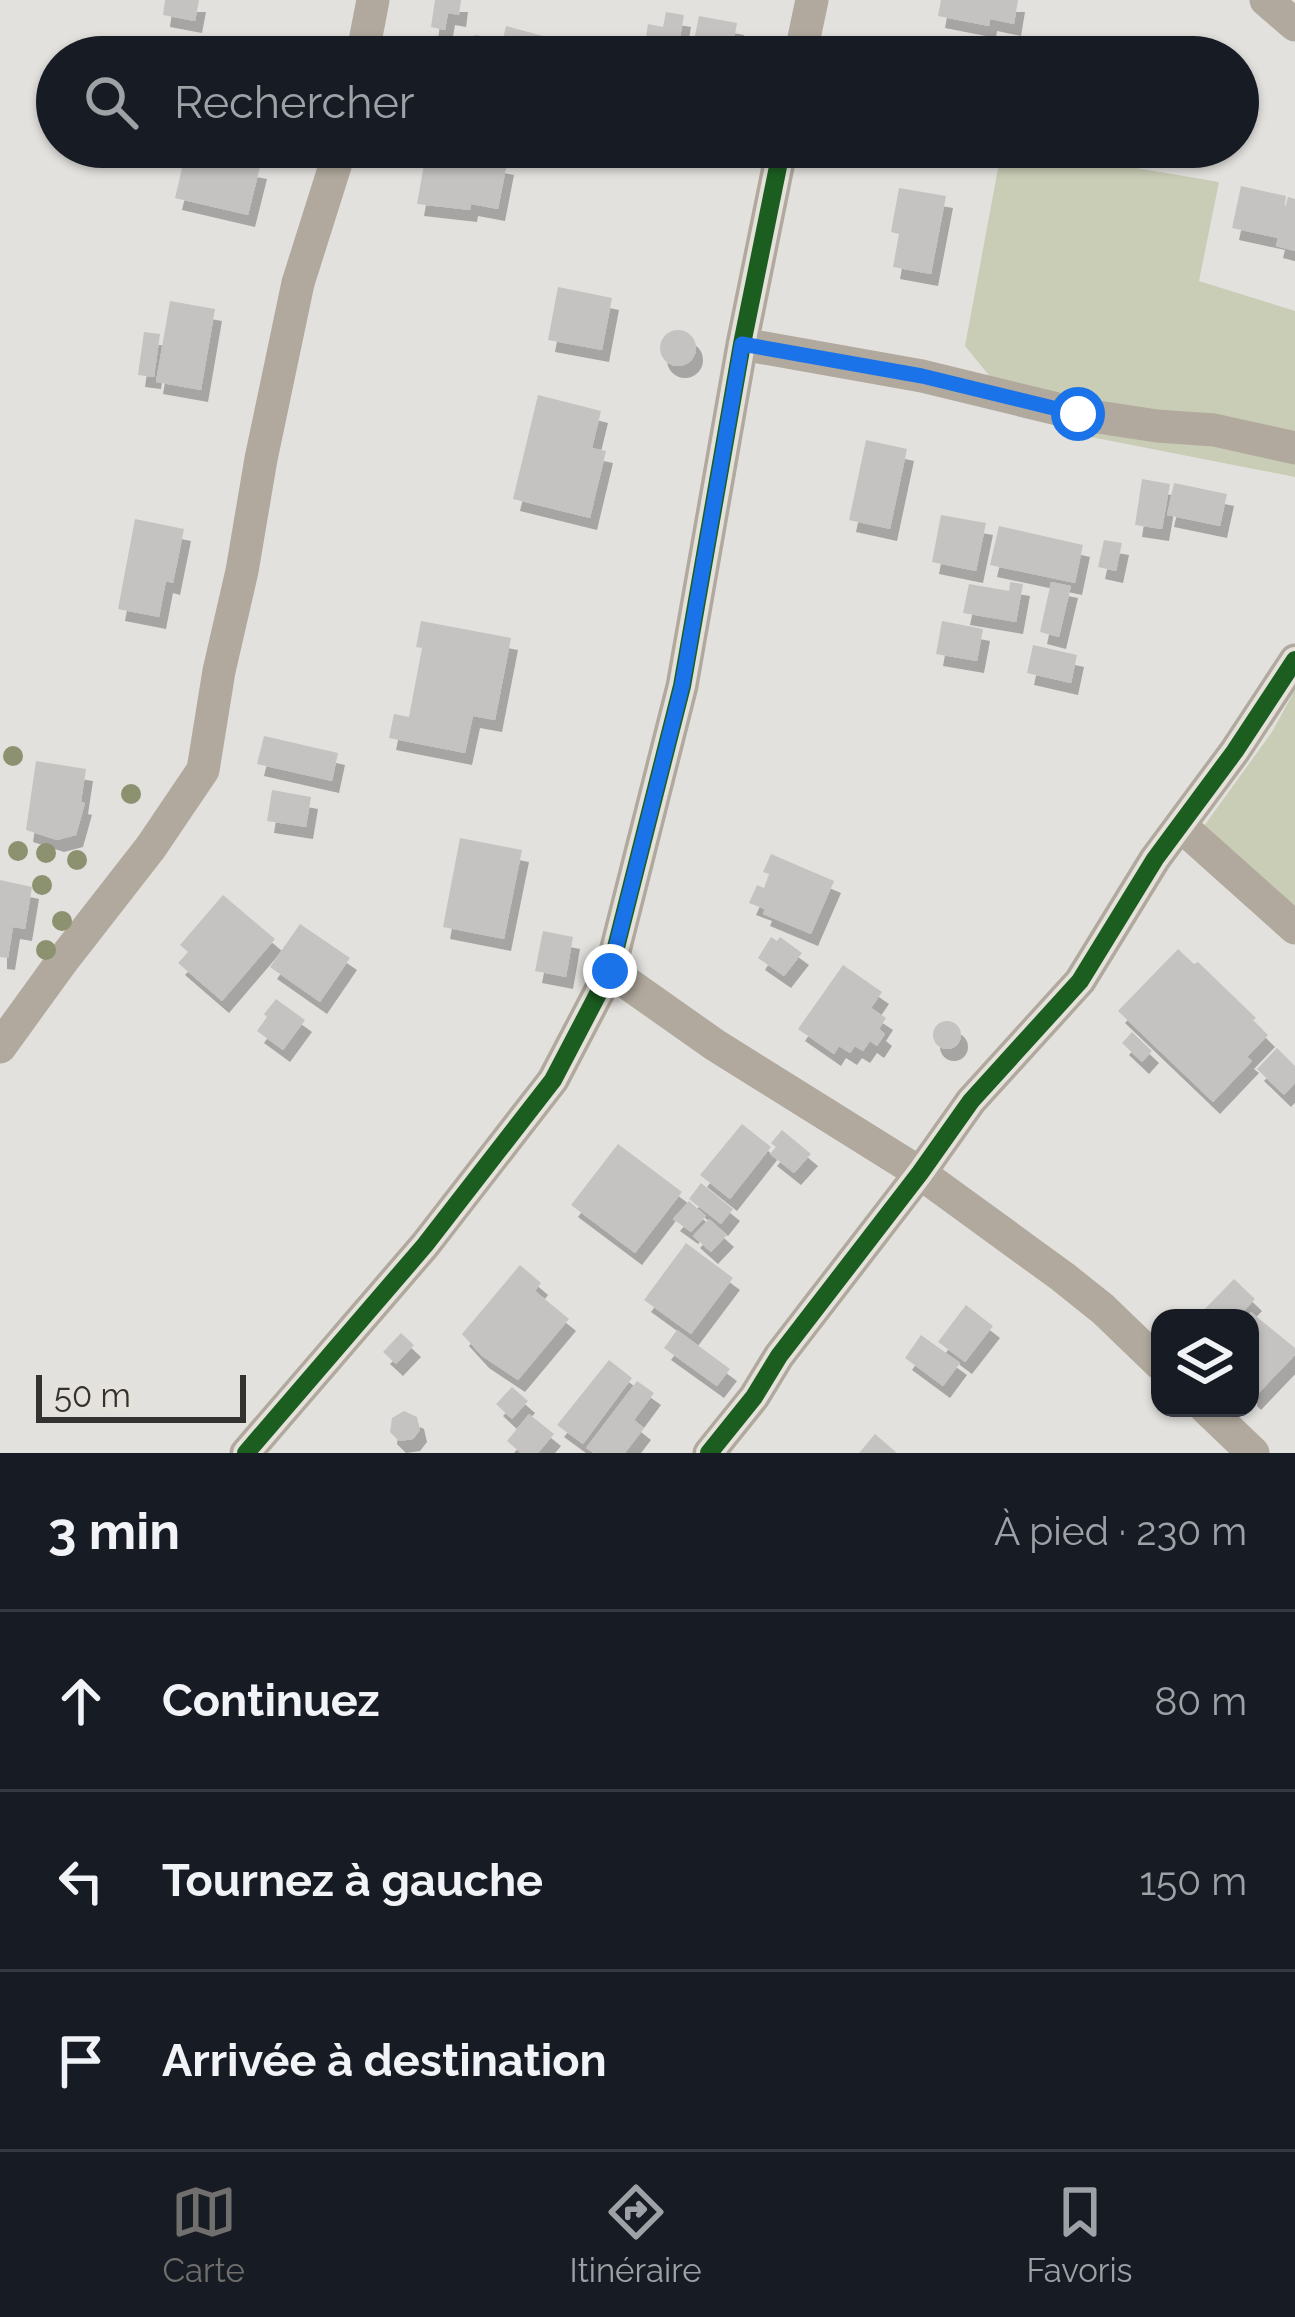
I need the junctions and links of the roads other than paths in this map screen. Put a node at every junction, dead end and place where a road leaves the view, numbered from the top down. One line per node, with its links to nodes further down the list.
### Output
1 (373, 0): 5 (street)
2 (812, 0): 6 (street)
3 (1266, 0): 4 (street)
4 (1295, 25)
5 (366, 36)
6 (804, 36)
7 (334, 168): 15 (street)
8 (778, 168): 9 (street)
9 (742, 344): 10 (street); 14 (street)
10 (1295, 448)
11 (1295, 660): 12 (street)
12 (1181, 826): 13 (street); 16 (street)
13 (1295, 928)
14 (610, 971): 16 (street); 19 (street)
15 (0, 1047)
16 (920, 1173): 17 (street); 20 (street)
17 (1151, 1355)
18 (1215, 1417): 21 (street)
19 (246, 1453)
20 (709, 1453)
21 (1253, 1453)

